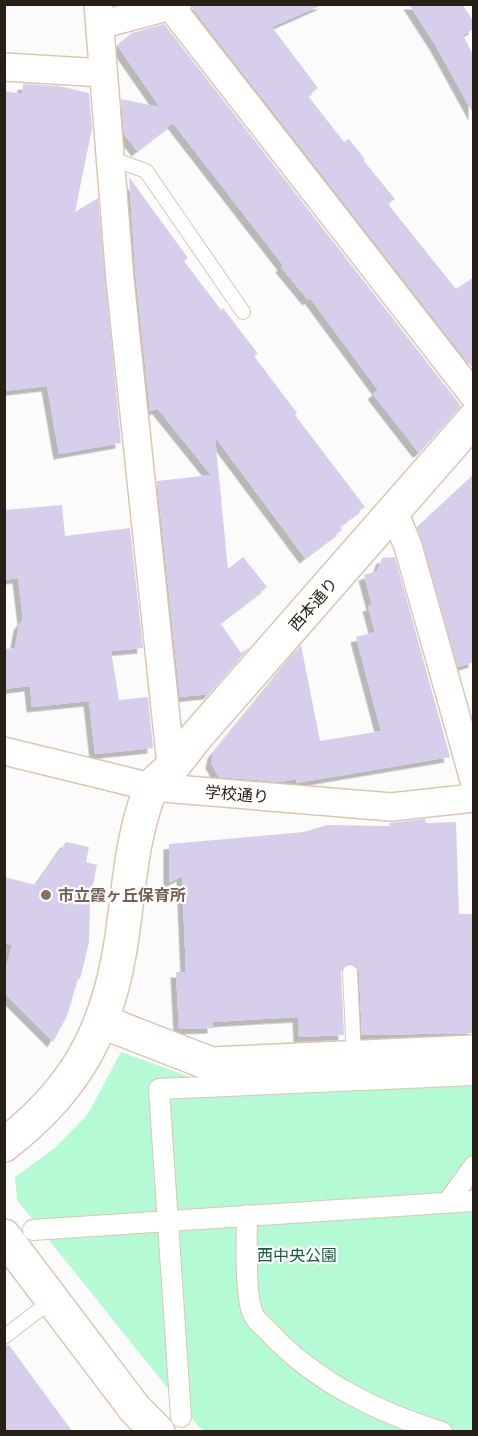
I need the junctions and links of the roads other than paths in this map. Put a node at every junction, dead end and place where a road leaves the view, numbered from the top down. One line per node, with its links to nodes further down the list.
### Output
1 (175, 6): 2 (street); 7 (street)
2 (99, 15): 4 (street)
3 (4, 67): 4 (street)
4 (103, 74): 5 (street)
5 (110, 158): 6 (lane); 11 (street)
6 (243, 312)
7 (474, 396)
8 (474, 418): 9 (street, 西本通り)
9 (394, 512): 11 (street, 西本通り); 12 (street)
10 (4, 751): 13 (street, 学校通り)
11 (176, 763): 13 (street, 西本通り)
12 (474, 780)
13 (151, 787): 14 (street, 学校通り); 16 (street)
14 (474, 798)
15 (350, 972): 18 (lane)
16 (103, 1022): 18 (street); 20 (street)
17 (474, 1052): 18 (street)
18 (354, 1057)
19 (474, 1075): 25 (street)
20 (4, 1145)
21 (474, 1166): 23 (street)
22 (474, 1201): 23 (street)
23 (448, 1202): 24 (street)
24 (247, 1215): 25 (street); 30 (street)
25 (169, 1221): 26 (street); 29 (street)
26 (19, 1233): 27 (street)
27 (52, 1300): 28 (lane); 29 (street)
28 (4, 1336)
29 (169, 1424)
30 (442, 1431)

